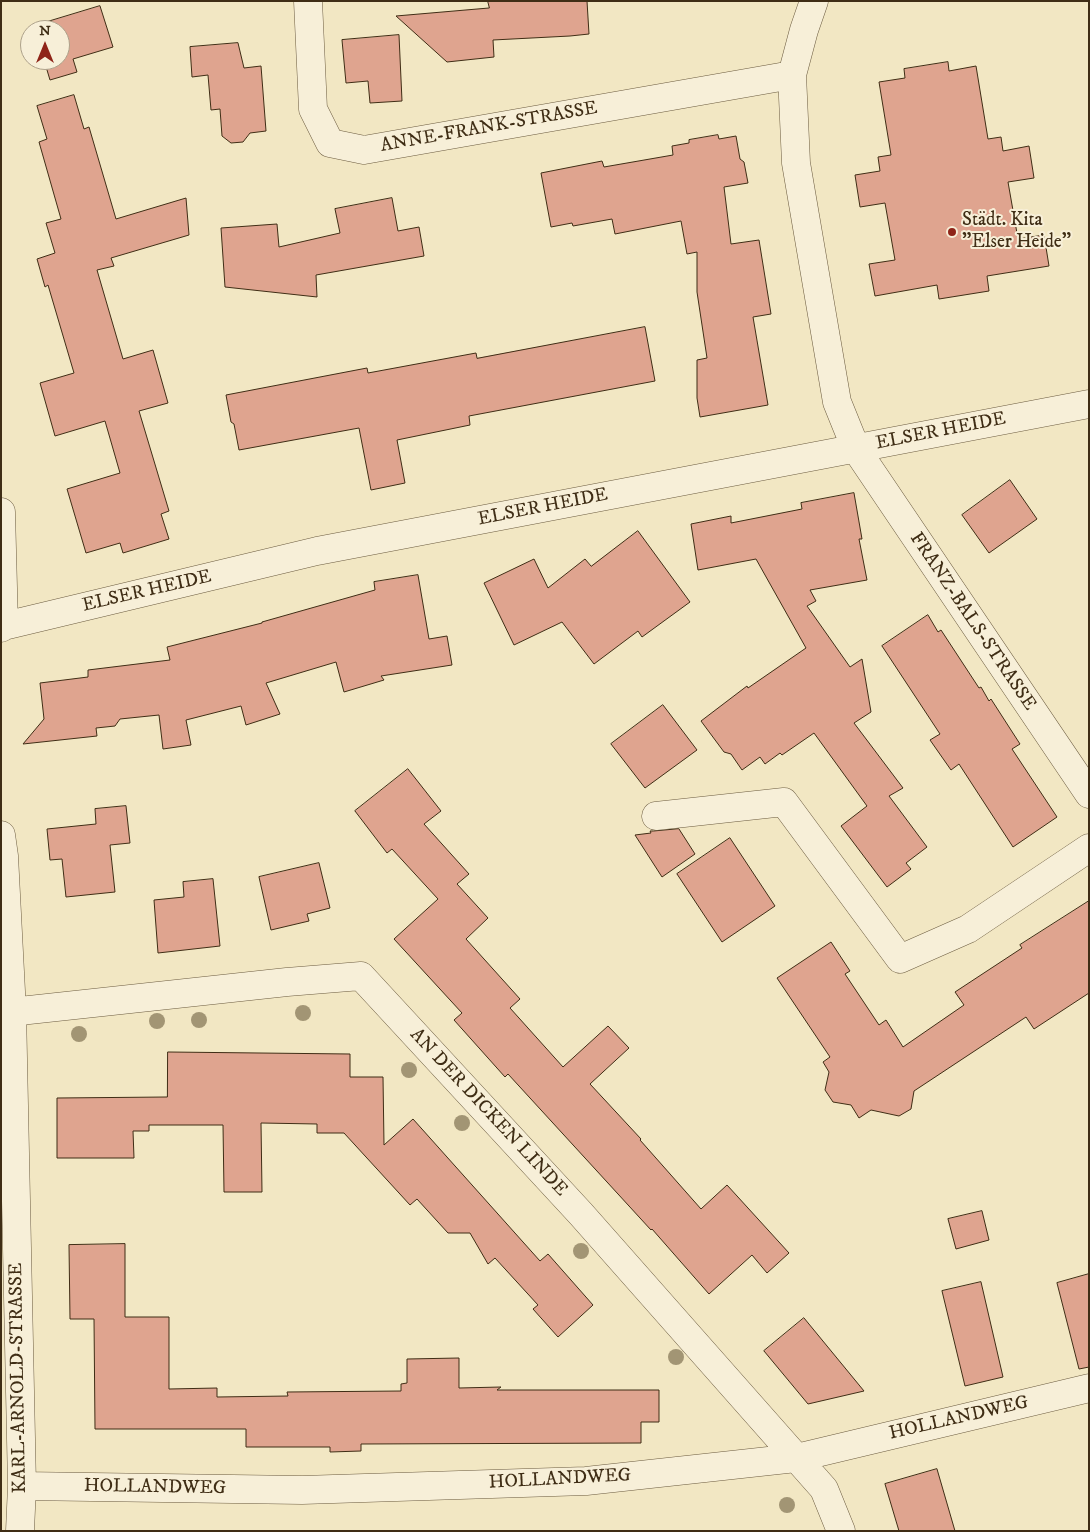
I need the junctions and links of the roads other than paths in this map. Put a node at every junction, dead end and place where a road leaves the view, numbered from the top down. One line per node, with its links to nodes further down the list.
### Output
1 (308, 1): 3 (street, ANNE-FRANK-STRASSE)
2 (814, 1): 3 (street)
3 (792, 75): 5 (street)
4 (1089, 404): 5 (street, ELSER HEIDE)
5 (856, 449): 7 (street, ELSER HEIDE); 8 (street, FRANZ-BALS-STRASSE)
6 (1, 512): 7 (street)
7 (3, 627)
8 (1089, 794)
9 (656, 816): 11 (street)
10 (1, 835): 12 (street, KARL-ARNOLD-STRASSE)
11 (1089, 848)
12 (7, 1012): 14 (street, AN DER DICKEN LINDE); 15 (street, KARL-ARNOLD-STRASSE)
13 (1089, 1388): 14 (street, HOLLANDWEG)
14 (796, 1458): 15 (street, HOLLANDWEG); 17 (street, AN DER DICKEN LINDE)
15 (22, 1486): 16 (street, KARL-ARNOLD-STRASSE)
16 (20, 1531)
17 (841, 1531)

